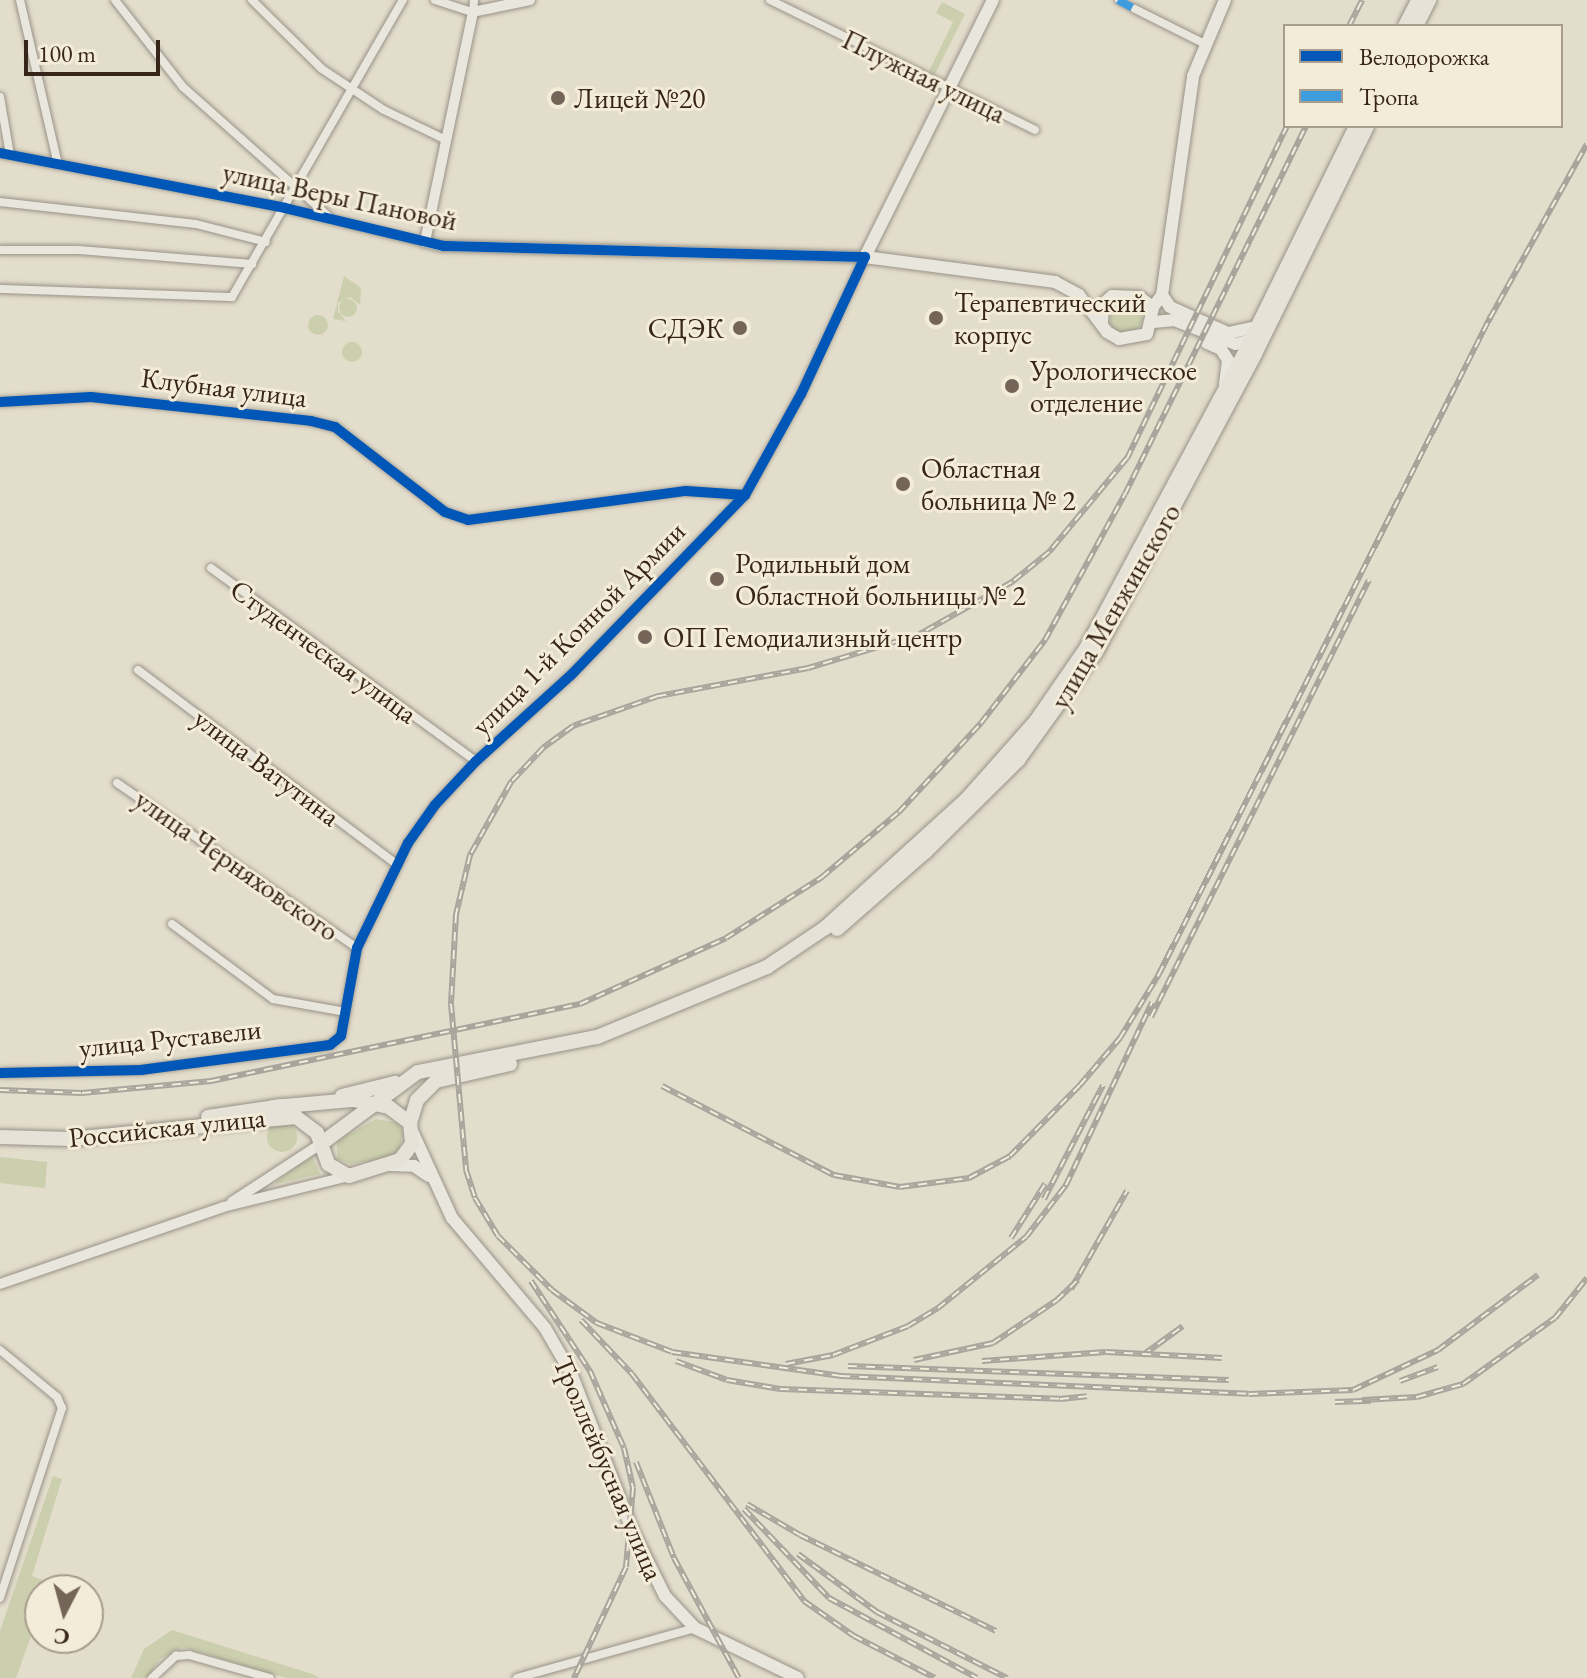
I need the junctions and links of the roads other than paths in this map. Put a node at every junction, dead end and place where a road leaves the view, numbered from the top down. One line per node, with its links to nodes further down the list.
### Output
1 (20, 0): 27 (street)
2 (115, 0): 28 (street)
3 (252, 0): 19 (street)
4 (403, 0): 19 (street)
5 (435, 0): 13 (street)
6 (530, 0): 13 (street)
7 (770, 0): 18 (street, Плужная улица)
8 (993, 0): 18 (main road, улица 1-й Конной Армии)
9 (1118, 0): 14 (street)
10 (1225, 0): 17 (main road)
11 (1418, 0): 15 (main road)
12 (1429, 0): 16 (main road)
13 (479, 5): 24 (street)
14 (1135, 9): 17 (street)
15 (1406, 24)
16 (1417, 24)
17 (1203, 43): 38 (main road)
18 (948, 89): 23 (street, Плужная улица); 35 (main road, улица 1-й Конной Армии)
19 (352, 90): 24 (street); 28 (street)
20 (0, 97): 26 (street)
21 (1355, 128): 43 (main road, улица Менжинского)
22 (1366, 128): 43 (main road, улица Менжинского)
23 (1035, 130)
24 (446, 140): 33 (street)
25 (0, 153): 26 (street, улица Веры Пановой)
26 (10, 155): 27 (street, улица Веры Пановой)
27 (58, 164): 30 (street, улица Веры Пановой)
28 (295, 191): 30 (street); 31 (street)
29 (0, 202): 32 (street)
30 (285, 208): 31 (street, улица Веры Пановой); 32 (street)
31 (331, 218): 33 (street, улица Веры Пановой)
32 (266, 242): 36 (street)
33 (425, 242): 35 (street, улица Веры Пановой)
34 (0, 250): 36 (street)
35 (865, 257): 41 (main road, улица Веры Пановой); 48 (street, улица 1-й Конной Армии)
36 (252, 264): 37 (street)
37 (0, 289)
38 (1162, 295): 39 (main road); 40 (main road)
39 (1153, 307): 40 (main road); 41 (main road); 42 (main road)
40 (1170, 307): 44 (main road)
41 (1102, 325): 42 (main road, улица Веры Пановой)
42 (1152, 326): 44 (main road); 46 (main road)
43 (1262, 329): 44 (main road, улица Менжинского); 44 (main road); 45 (main road, улица Менжинского)
44 (1236, 344): 45 (main road, улица Менжинского); 45 (main road)
45 (1235, 380): 46 (main road, улица Менжинского); 58 (main road, улица Менжинского)
46 (1223, 394): 58 (main road, улица Менжинского)
47 (0, 402): 48 (street, Клубная улица)
48 (745, 495): 51 (street, улица 1-й Конной Армии)
49 (211, 568): 51 (street, Студенческая улица)
50 (138, 670): 53 (street, улица Ватутина)
51 (476, 761): 53 (street, улица 1-й Конной Армии)
52 (117, 783): 55 (street, улица Черняховского)
53 (396, 864): 55 (street, улица 1-й Конной Армии)
54 (172, 924): 56 (street)
55 (357, 948): 56 (street, улица 1-й Конной Армии)
56 (346, 1012): 57 (street, улица 1-й Конной Армии)
57 (341, 1036): 59 (street, улица Руставели)
58 (466, 1066): 60 (main road); 63 (main road)
59 (0, 1073)
60 (402, 1081): 61 (main road); 62 (main road)
61 (373, 1105): 62 (main road); 63 (main road); 66 (main road)
62 (273, 1107): 64 (main road, Российская улица)
63 (411, 1126): 67 (main road); 69 (main road, Троллейбусная улица)
64 (0, 1128)
65 (0, 1137): 66 (main road, Российская улица)
66 (322, 1143): 68 (main road); 70 (street)
67 (389, 1165): 68 (main road); 69 (main road)
68 (349, 1176): 70 (street)
69 (429, 1176): 74 (main road, Троллейбусная улица)
70 (223, 1207): 71 (street)
71 (0, 1284)
72 (0, 1350): 73 (street)
73 (0, 1598)
74 (695, 1628): 77 (street); 78 (main road, Троллейбусная улица)
75 (152, 1678): 76 (street)
76 (270, 1678)
77 (517, 1678)
78 (798, 1678)

